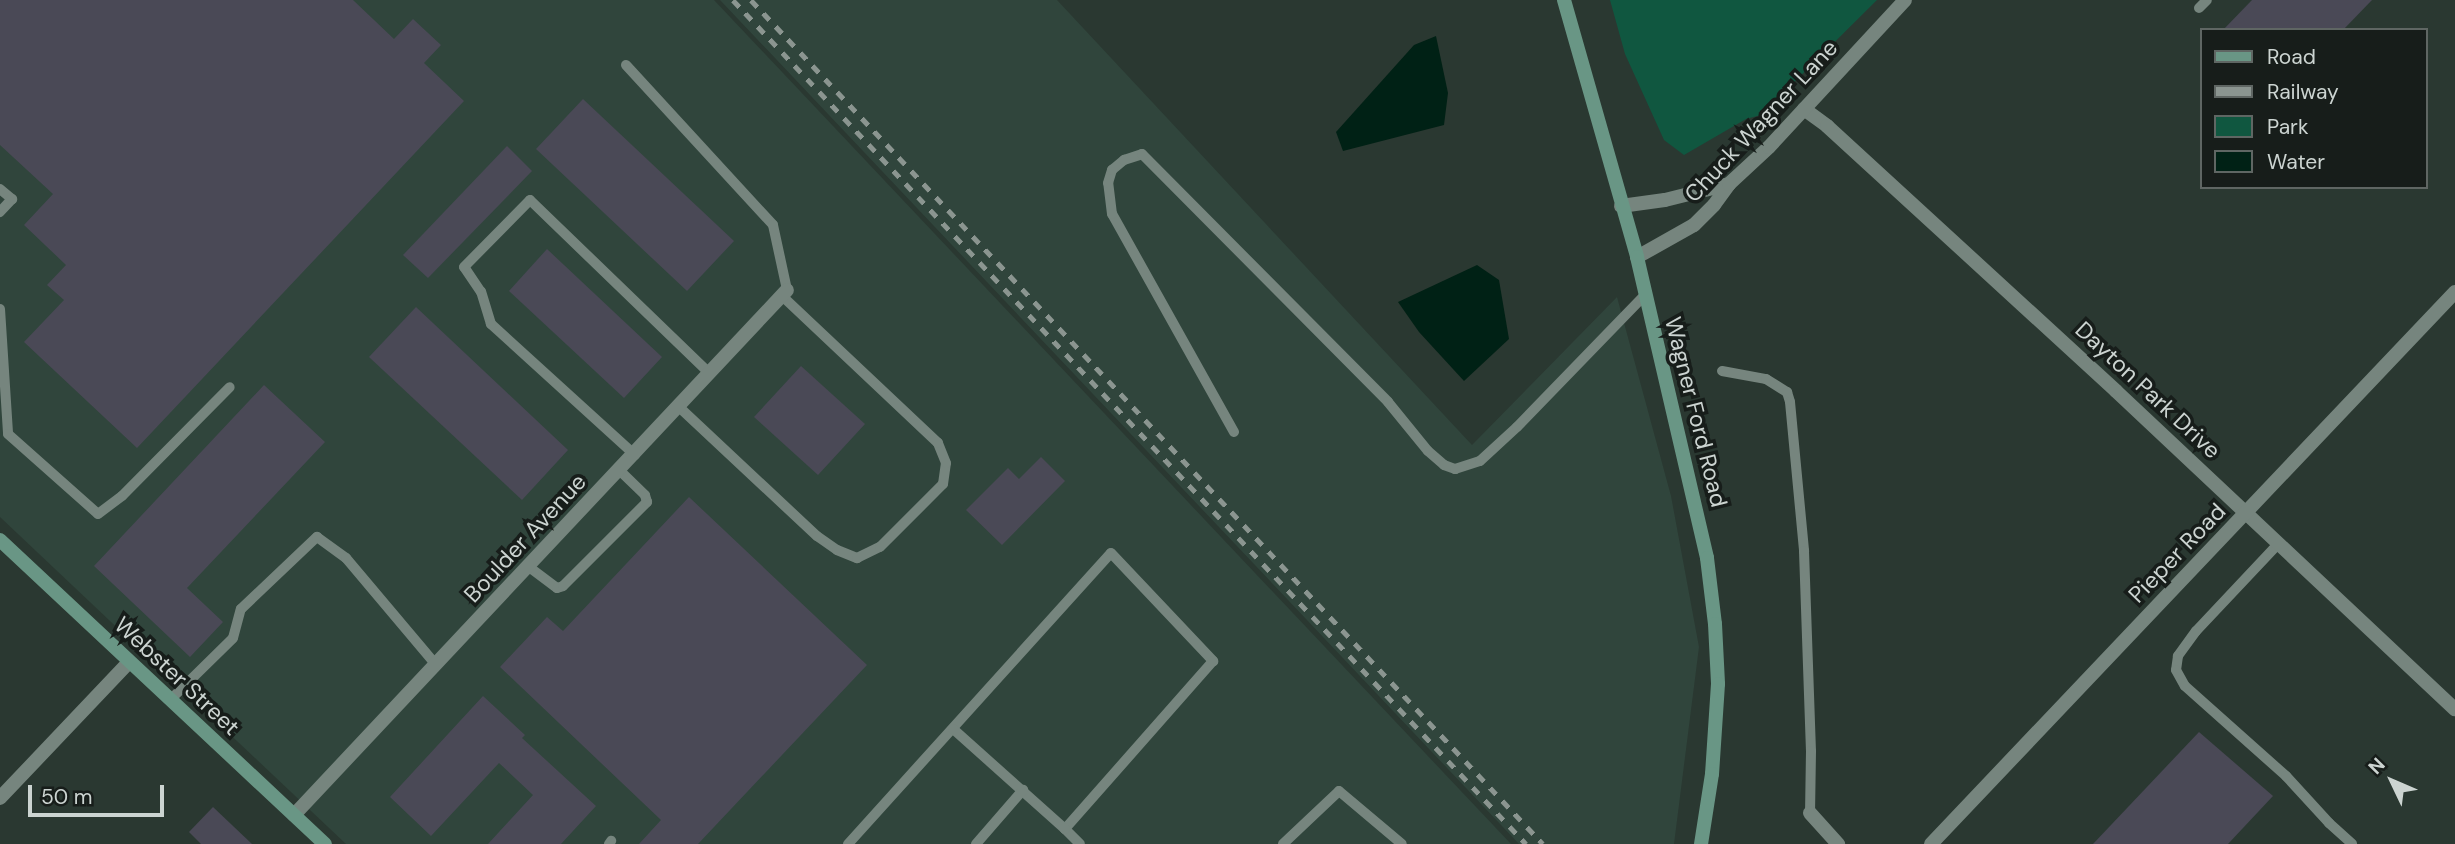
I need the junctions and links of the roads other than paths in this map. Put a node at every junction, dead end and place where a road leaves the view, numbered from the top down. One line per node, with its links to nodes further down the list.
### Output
1 (1564, 0): 7 (main road, Wagner Ford Road)
2 (1905, 0): 4 (street, Chuck Wagner Lane)
3 (626, 65): 11 (lane)
4 (1804, 109): 5 (street, Chuck Wagner Lane); 22 (street, Dayton Park Drive)
5 (1728, 184): 7 (street); 9 (street, Chuck Wagner Lane)
6 (0, 189): 8 (lane)
7 (1621, 206): 9 (main road, Wagner Ford Road)
8 (0, 212)
9 (1637, 257): 12 (main road, Wagner Ford Road)
10 (2455, 292): 22 (street, Pieper Road)
11 (784, 293): 16 (street, Boulder Avenue); 18 (lane)
12 (1644, 296): 19 (lane); 42 (main road, Wagner Ford Road)
13 (0, 309): 14 (lane)
14 (2, 366): 17 (lane)
15 (1722, 371): 33 (lane)
16 (710, 374): 18 (street, Boulder Avenue); 20 (lane)
17 (230, 387)
18 (679, 407): 20 (street, Boulder Avenue)
19 (1234, 432)
20 (635, 455): 21 (street, Boulder Avenue)
21 (620, 471): 25 (street, Boulder Avenue); 25 (lane)
22 (2247, 513): 24 (street, Dayton Park Drive); 44 (street, Pieper Road)
23 (0, 540): 26 (main road, Webster Street)
24 (2280, 543): 29 (street, Dayton Park Drive); 45 (lane)
25 (529, 567): 27 (street, Boulder Avenue)
26 (129, 662): 28 (main road, Webster Street); 32 (street)
27 (436, 665): 28 (lane); 34 (street, Boulder Avenue)
28 (170, 700): 34 (main road, Webster Street)
29 (2455, 709)
30 (953, 729): 31 (lane); 35 (lane); 37 (lane)
31 (1023, 790): 35 (lane); 38 (lane)
32 (0, 798)
33 (1810, 813): 43 (street)
34 (294, 815): 36 (main road, Webster Street)
35 (1065, 829): 39 (lane)
36 (318, 842)
37 (848, 844)
38 (976, 844)
39 (1080, 844)
40 (1283, 844): 41 (lane)
41 (1402, 844)
42 (1701, 844)
43 (1838, 844)
44 (1931, 844)
45 (2352, 844)

